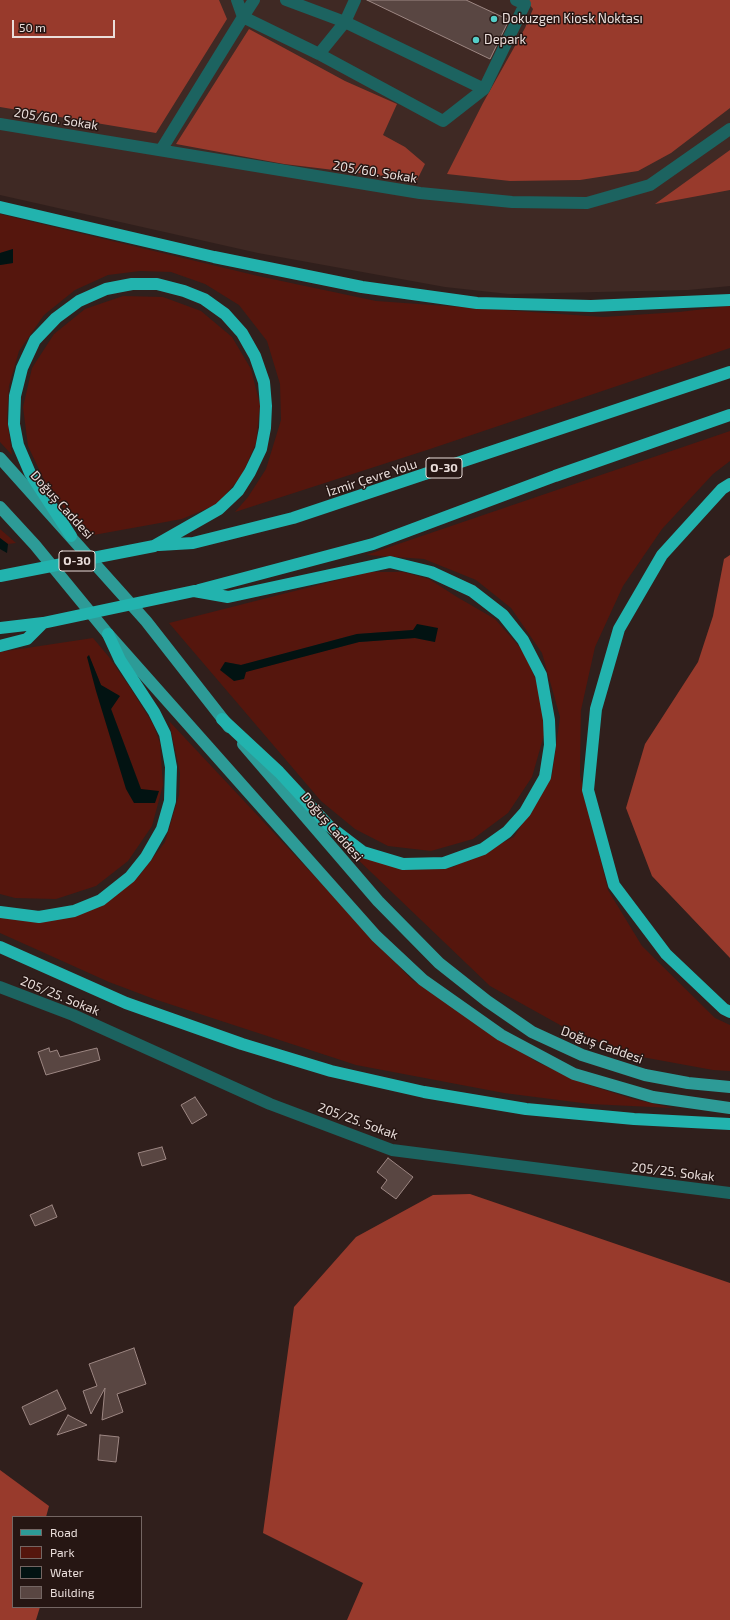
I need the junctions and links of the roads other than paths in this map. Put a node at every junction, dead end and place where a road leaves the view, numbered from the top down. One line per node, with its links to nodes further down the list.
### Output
1 (237, 0): 6 (street)
2 (254, 0): 6 (street)
3 (286, 0): 7 (street)
4 (355, 0): 7 (street)
5 (516, 0): 9 (street)
6 (243, 17): 8 (street); 12 (street)
7 (345, 22): 8 (street); 9 (street)
8 (319, 54): 9 (street)
9 (484, 89)
10 (0, 124): 12 (street, 205/60. Sokak)
11 (730, 129): 12 (street, 205/60. Sokak)
12 (161, 150)
13 (0, 207): 14 (highway)
14 (730, 300)
15 (730, 372): 21 (highway, İzmir Çevre Yolu / O-30)
16 (730, 415): 23 (highway)
17 (0, 458): 20 (main road, Doğuş Caddesi)
18 (730, 484): 32 (highway)
19 (0, 507): 26 (main road)
20 (71, 536): 21 (highway); 28 (main road, Doğuş Caddesi)
21 (154, 546): 22 (highway, O-30)
22 (0, 576)
23 (194, 591): 24 (highway); 28 (highway)
24 (43, 623): 25 (highway); 27 (highway)
25 (0, 628)
26 (108, 634): 29 (highway); 34 (main road)
27 (0, 646)
28 (222, 719): 33 (main road, Doğuş Caddesi)
29 (0, 912)
30 (0, 947): 35 (highway)
31 (0, 987): 36 (street, 205/25. Sokak)
32 (730, 1012)
33 (730, 1087)
34 (730, 1108)
35 (730, 1124)
36 (730, 1193)

